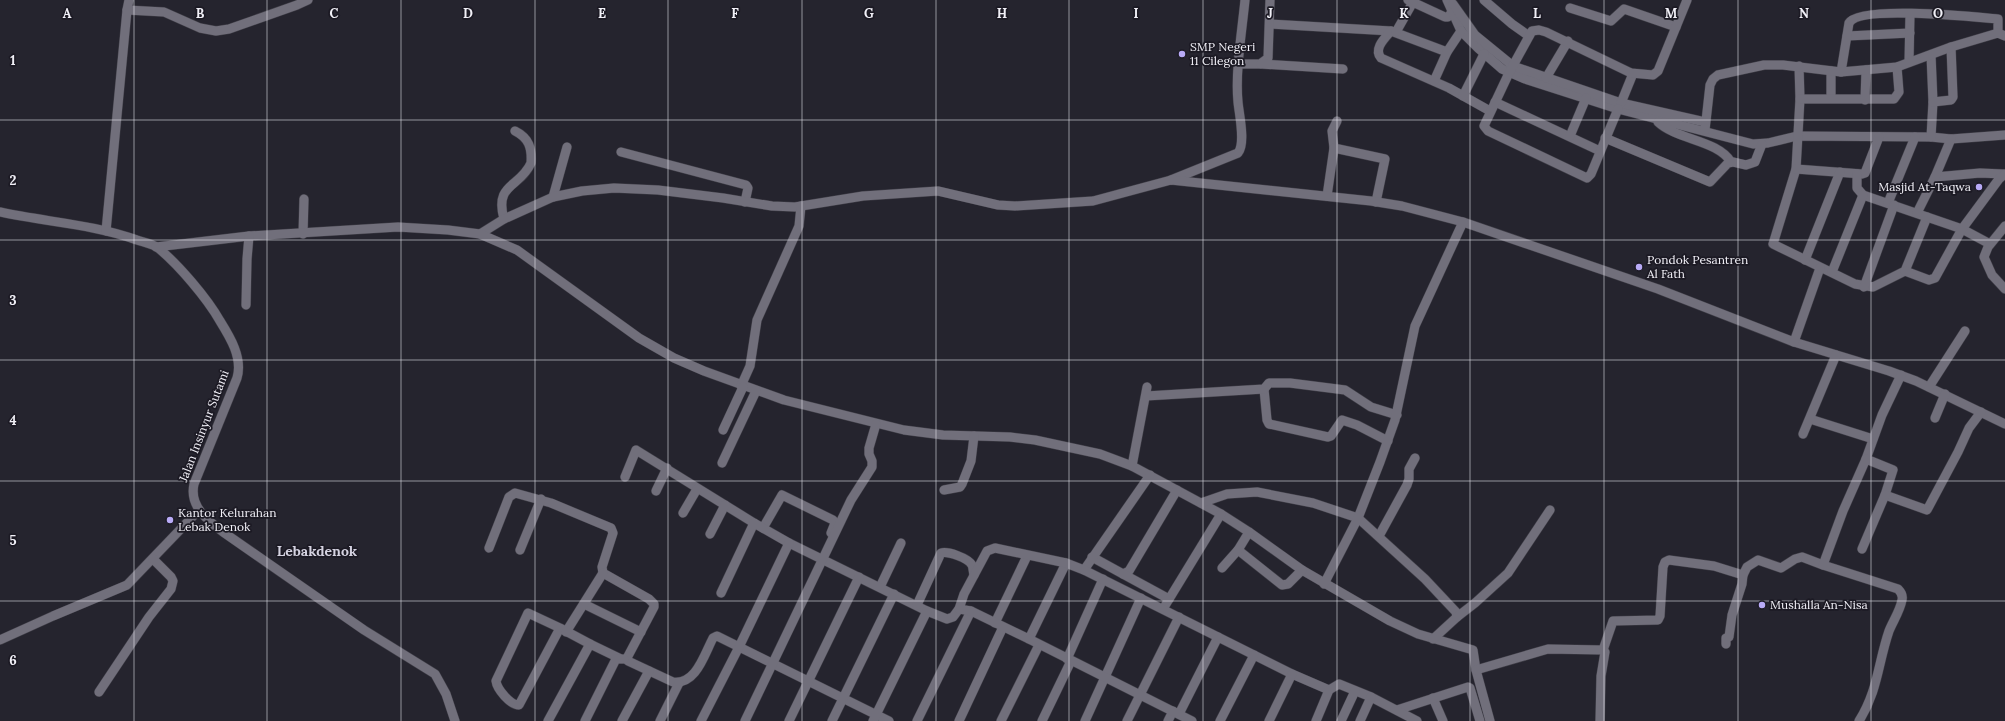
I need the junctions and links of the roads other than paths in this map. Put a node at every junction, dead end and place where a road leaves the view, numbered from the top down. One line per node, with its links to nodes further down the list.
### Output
1 (129, 0): 10 (street)
2 (308, 0): 10 (street)
3 (1245, 0): 27 (street)
4 (1270, 0): 13 (street)
5 (1484, 0): 19 (street)
6 (1686, 0): 14 (street)
7 (1410, 1): 8 (street); 15 (street)
8 (1452, 4): 16 (street); 32 (street)
9 (1570, 8): 14 (street)
10 (126, 10): 88 (street)
11 (1910, 14): 12 (street); 17 (street); 20 (street)
12 (2001, 20): 18 (street)
13 (1270, 24): 15 (street); 28 (street)
14 (1676, 27): 36 (street)
15 (1393, 31): 23 (street); 38 (street)
16 (1461, 31): 23 (street); 24 (street)
17 (1910, 33): 20 (street); 26 (street)
18 (2002, 34): 22 (street)
19 (1529, 36): 21 (street); 32 (street)
20 (1846, 36): 35 (street)
21 (1568, 41): 36 (street); 37 (street)
22 (1951, 47): 25 (street); 46 (street)
23 (1447, 52): 38 (street)
24 (1484, 54): 32 (street); 40 (street)
25 (1931, 55): 26 (street); 46 (street)
26 (1909, 62): 30 (street)
27 (1240, 64): 28 (street); 72 (street)
28 (1260, 64): 31 (street)
29 (1800, 66): 34 (street); 43 (street); 51 (street)
30 (1897, 67): 33 (street); 44 (street)
31 (1343, 69)
32 (1511, 70): 37 (street); 39 (street); 45 (street)
33 (1866, 70): 35 (street); 44 (street)
34 (1831, 71): 35 (street); 42 (street)
35 (1841, 72)
36 (1631, 73): 47 (street)
37 (1546, 78): 39 (street)
38 (1434, 81): 40 (street)
39 (1576, 92): 41 (street); 47 (street)
40 (1463, 96): 48 (street)
41 (1586, 98): 47 (street); 54 (street)
42 (1831, 98): 43 (street); 44 (street)
43 (1800, 99): 55 (street)
44 (1865, 100)
45 (1495, 102): 48 (street); 54 (street)
46 (1933, 102): 58 (street)
47 (1620, 106): 49 (street); 51 (street); 59 (street)
48 (1490, 111): 64 (street)
49 (1656, 120): 51 (street); 66 (street)
50 (1337, 121): 63 (street)
51 (1705, 126): 61 (street)
52 (515, 131): 84 (street)
53 (2005, 135): 60 (street)
54 (1570, 136): 64 (street)
55 (1797, 136): 56 (street); 61 (street); 67 (street)
56 (1879, 137): 57 (street); 69 (street)
57 (1915, 137): 58 (street); 79 (street)
58 (1931, 137): 60 (street)
59 (1605, 138): 64 (street); 66 (street)
60 (1951, 139): 71 (street)
61 (1762, 144): 66 (street)
62 (567, 147): 75 (street)
63 (1334, 148): 74 (street); 78 (street)
64 (1600, 151)
65 (621, 152): 77 (street)
66 (1731, 162)
67 (1796, 169): 68 (street); 94 (street)
68 (1840, 172): 69 (street); 94 (street)
69 (1857, 174): 73 (street)
70 (2004, 174): 71 (street); 86 (street)
71 (1935, 177): 82 (street)
72 (1171, 180): 74 (street); 80 (street)
73 (1863, 195): 79 (street); 97 (street)
74 (1327, 196): 78 (street)
75 (553, 197): 77 (street); 84 (street)
76 (304, 199): 89 (street)
77 (745, 202): 80 (street)
78 (1376, 202): 85 (street)
79 (1891, 204): 82 (street); 99 (street)
80 (801, 206): 105 (street)
81 (0, 212): 88 (street, Jalan Insinyur Sutami)
82 (1917, 213): 83 (street)
83 (1928, 217): 86 (street); 96 (street)
84 (504, 219): 90 (street)
85 (1463, 222): 102 (street); 113 (street)
86 (1962, 229): 92 (street); 96 (street)
87 (2004, 230): 92 (street)
88 (106, 231): 93 (street, Jalan Insinyur Sutami)
89 (303, 234): 90 (street); 91 (street)
90 (480, 234): 105 (street)
91 (249, 236): 93 (street); 100 (street)
92 (1990, 244): 98 (street)
93 (156, 247): 138 (street, Jalan Insinyur Sutami)
94 (1805, 260): 95 (street)
95 (1820, 268): 97 (street); 102 (street)
96 (1905, 271): 99 (street)
97 (1832, 272): 99 (street)
98 (2003, 284)
99 (1864, 287)
100 (246, 305)
101 (1965, 332): 107 (street)
102 (1794, 342): 103 (street)
103 (1836, 355): 104 (street); 115 (street)
104 (1902, 375): 107 (street); 121 (street)
105 (742, 386): 109 (street); 118 (street)
106 (1147, 386): 111 (street)
107 (1929, 387): 110 (street)
108 (1264, 389): 111 (street); 113 (street); 122 (street)
109 (756, 391): 116 (street); 125 (street)
110 (1945, 394): 112 (street); 114 (street)
111 (1146, 396): 126 (street)
112 (1981, 412): 117 (street); 134 (street)
113 (1397, 415): 122 (street)
114 (1935, 418)
115 (1810, 419): 119 (street); 121 (street)
116 (876, 424): 120 (street); 156 (street)
117 (2005, 424)
118 (723, 430)
119 (1803, 434)
120 (974, 436): 126 (street); 131 (street)
121 (1873, 439): 124 (street)
122 (1388, 441): 142 (street)
123 (1415, 458): 147 (street)
124 (1866, 459): 134 (street); 159 (street)
125 (722, 463)
126 (1132, 466): 128 (street)
127 (667, 468): 129 (street); 130 (street); 133 (street)
128 (1150, 475): 132 (street); 155 (street)
129 (625, 477)
130 (697, 489): 137 (street); 140 (street)
131 (944, 490)
132 (1177, 490): 136 (street); 164 (street)
133 (656, 491)
134 (1885, 495): 151 (street)
135 (541, 500): 150 (street); 152 (street); 163 (street)
136 (1201, 503): 141 (street); 142 (street)
137 (725, 505): 143 (street); 146 (street)
138 (199, 510): 157 (street); 215 (street)
139 (1550, 510): 182 (street)
140 (683, 513)
141 (1221, 514): 145 (street); 174 (street)
142 (1358, 518): 147 (street); 169 (street)
143 (754, 523): 144 (street); 171 (street)
144 (763, 528): 148 (street); 156 (street)
145 (1249, 532): 153 (street); 162 (street)
146 (710, 534)
147 (1379, 536): 182 (street)
148 (789, 543): 156 (street); 193 (street)
149 (902, 543): 170 (street)
150 (489, 548)
151 (1862, 549)
152 (520, 550)
153 (1238, 550): 160 (street); 162 (street)
154 (1027, 556): 158 (street); 165 (street); 183 (street)
155 (1092, 557): 161 (street); 164 (street)
156 (821, 558): 167 (street); 198 (street)
157 (153, 559): 189 (street); 207 (street)
158 (1066, 563): 161 (street); 187 (street)
159 (1823, 565): 166 (street); 243 (street)
160 (1222, 568)
161 (1084, 570): 168 (street)
162 (1302, 570): 169 (street)
163 (603, 573): 175 (street); 185 (street)
164 (1123, 574): 174 (street)
165 (974, 575): 176 (street); 178 (street)
166 (1742, 575): 191 (street); 194 (street)
167 (859, 577): 170 (street); 203 (street)
168 (1103, 579): 173 (street); 197 (street)
169 (1324, 584): 188 (street)
170 (880, 588): 172 (street)
171 (721, 593)
172 (894, 594): 176 (street); 210 (street)
173 (1141, 598): 177 (street); 202 (street)
174 (1169, 599): 177 (street)
175 (584, 604): 184 (street); 185 (street)
176 (917, 606): 179 (street)
177 (1163, 608): 181 (street)
178 (959, 609): 179 (street); 180 (street)
179 (927, 611): 214 (street)
180 (971, 611): 183 (street); 225 (street)
181 (1179, 617): 186 (street); 208 (street)
182 (1457, 617): 188 (street)
183 (999, 625): 187 (street); 226 (street)
184 (563, 630): 184 (street); 190 (street)
185 (641, 632): 196 (street)
186 (1218, 637): 195 (street); 212 (street)
187 (1029, 639): 192 (street)
188 (1433, 639): 199 (street)
189 (0, 640)
190 (590, 644): 196 (street); 216 (street)
191 (1726, 644)
192 (1039, 645): 197 (street); 227 (street)
193 (739, 647): 198 (street); 204 (street); 220 (street)
194 (1603, 650): 199 (street); 242 (street)
195 (1254, 655): 201 (street); 233 (street)
196 (623, 659): 200 (street); 217 (street)
197 (1069, 660): 202 (street); 228 (street)
198 (773, 664): 203 (street); 221 (street)
199 (1476, 670): 241 (street)
200 (649, 671): 204 (street); 218 (street)
201 (1292, 674): 205 (street); 234 (street)
202 (1106, 677): 208 (street); 229 (street)
203 (808, 681): 210 (street); 222 (street)
204 (679, 683): 219 (street)
205 (1329, 690): 206 (street); 235 (street)
206 (1355, 691): 209 (street); 236 (street)
207 (99, 692)
208 (1140, 695): 212 (street); 230 (street)
209 (1371, 697): 213 (street); 237 (street)
210 (844, 698): 214 (street); 223 (street)
211 (1433, 698): 213 (street); 239 (street); 240 (street)
212 (1176, 713): 231 (street); 232 (street)
213 (1401, 715): 238 (street)
214 (875, 718): 224 (street)
215 (455, 721)
216 (548, 721)
217 (585, 721)
218 (622, 721)
219 (660, 721)
220 (701, 721)
221 (745, 721)
222 (789, 721)
223 (832, 721)
224 (889, 721)
225 (917, 721)
226 (959, 721)
227 (1001, 721)
228 (1042, 721)
229 (1085, 721)
230 (1127, 721)
231 (1168, 721)
232 (1192, 721)
233 (1220, 721)
234 (1269, 721)
235 (1316, 721)
236 (1340, 721)
237 (1360, 721)
238 (1418, 721)
239 (1443, 721)
240 (1480, 721)
241 (1490, 721)
242 (1600, 721)
243 (1859, 721)

